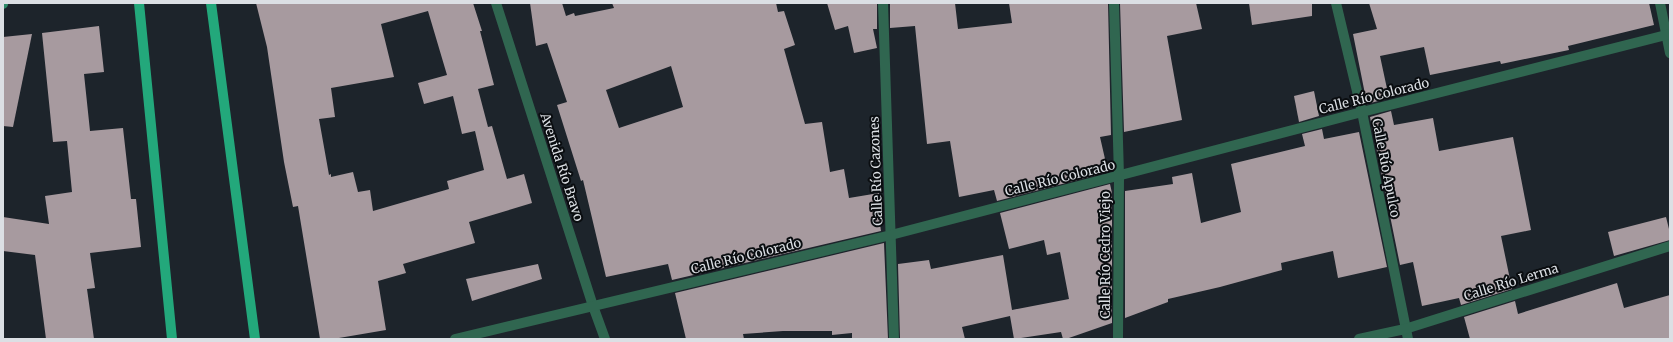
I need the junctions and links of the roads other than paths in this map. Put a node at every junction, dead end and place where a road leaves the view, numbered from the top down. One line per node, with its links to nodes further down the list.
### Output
1 (139, 3): 16 (main road)
2 (211, 3): 17 (main road)
3 (496, 3): 14 (street, Avenida Río Bravo)
4 (883, 3): 12 (street, Calle Río Cazones)
5 (1114, 3): 11 (street, Calle Río Cedro Viejo)
6 (1336, 3): 10 (street, Calle Río Apulco)
7 (1660, 3): 8 (street)
8 (1668, 35): 9 (street); 10 (street, Calle Río Colorado)
9 (1670, 53)
10 (1362, 112): 11 (street, Calle Río Colorado); 15 (street, Calle Río Apulco)
11 (1119, 176): 12 (street, Calle Río Colorado); 21 (street, Calle Río Cedro Viejo)
12 (891, 234): 14 (street, Calle Río Colorado); 20 (street, Calle Río Cazones)
13 (1670, 246): 15 (street, Calle Río Lerma)
14 (593, 306): 18 (street, Calle Río Colorado); 19 (street, Avenida Río Bravo)
15 (1405, 329): 22 (street, Calle Río Lerma); 23 (street, Calle Río Apulco)
16 (172, 339)
17 (255, 339)
18 (455, 339)
19 (605, 339)
20 (894, 339)
21 (1118, 339)
22 (1359, 339)
23 (1408, 339)

